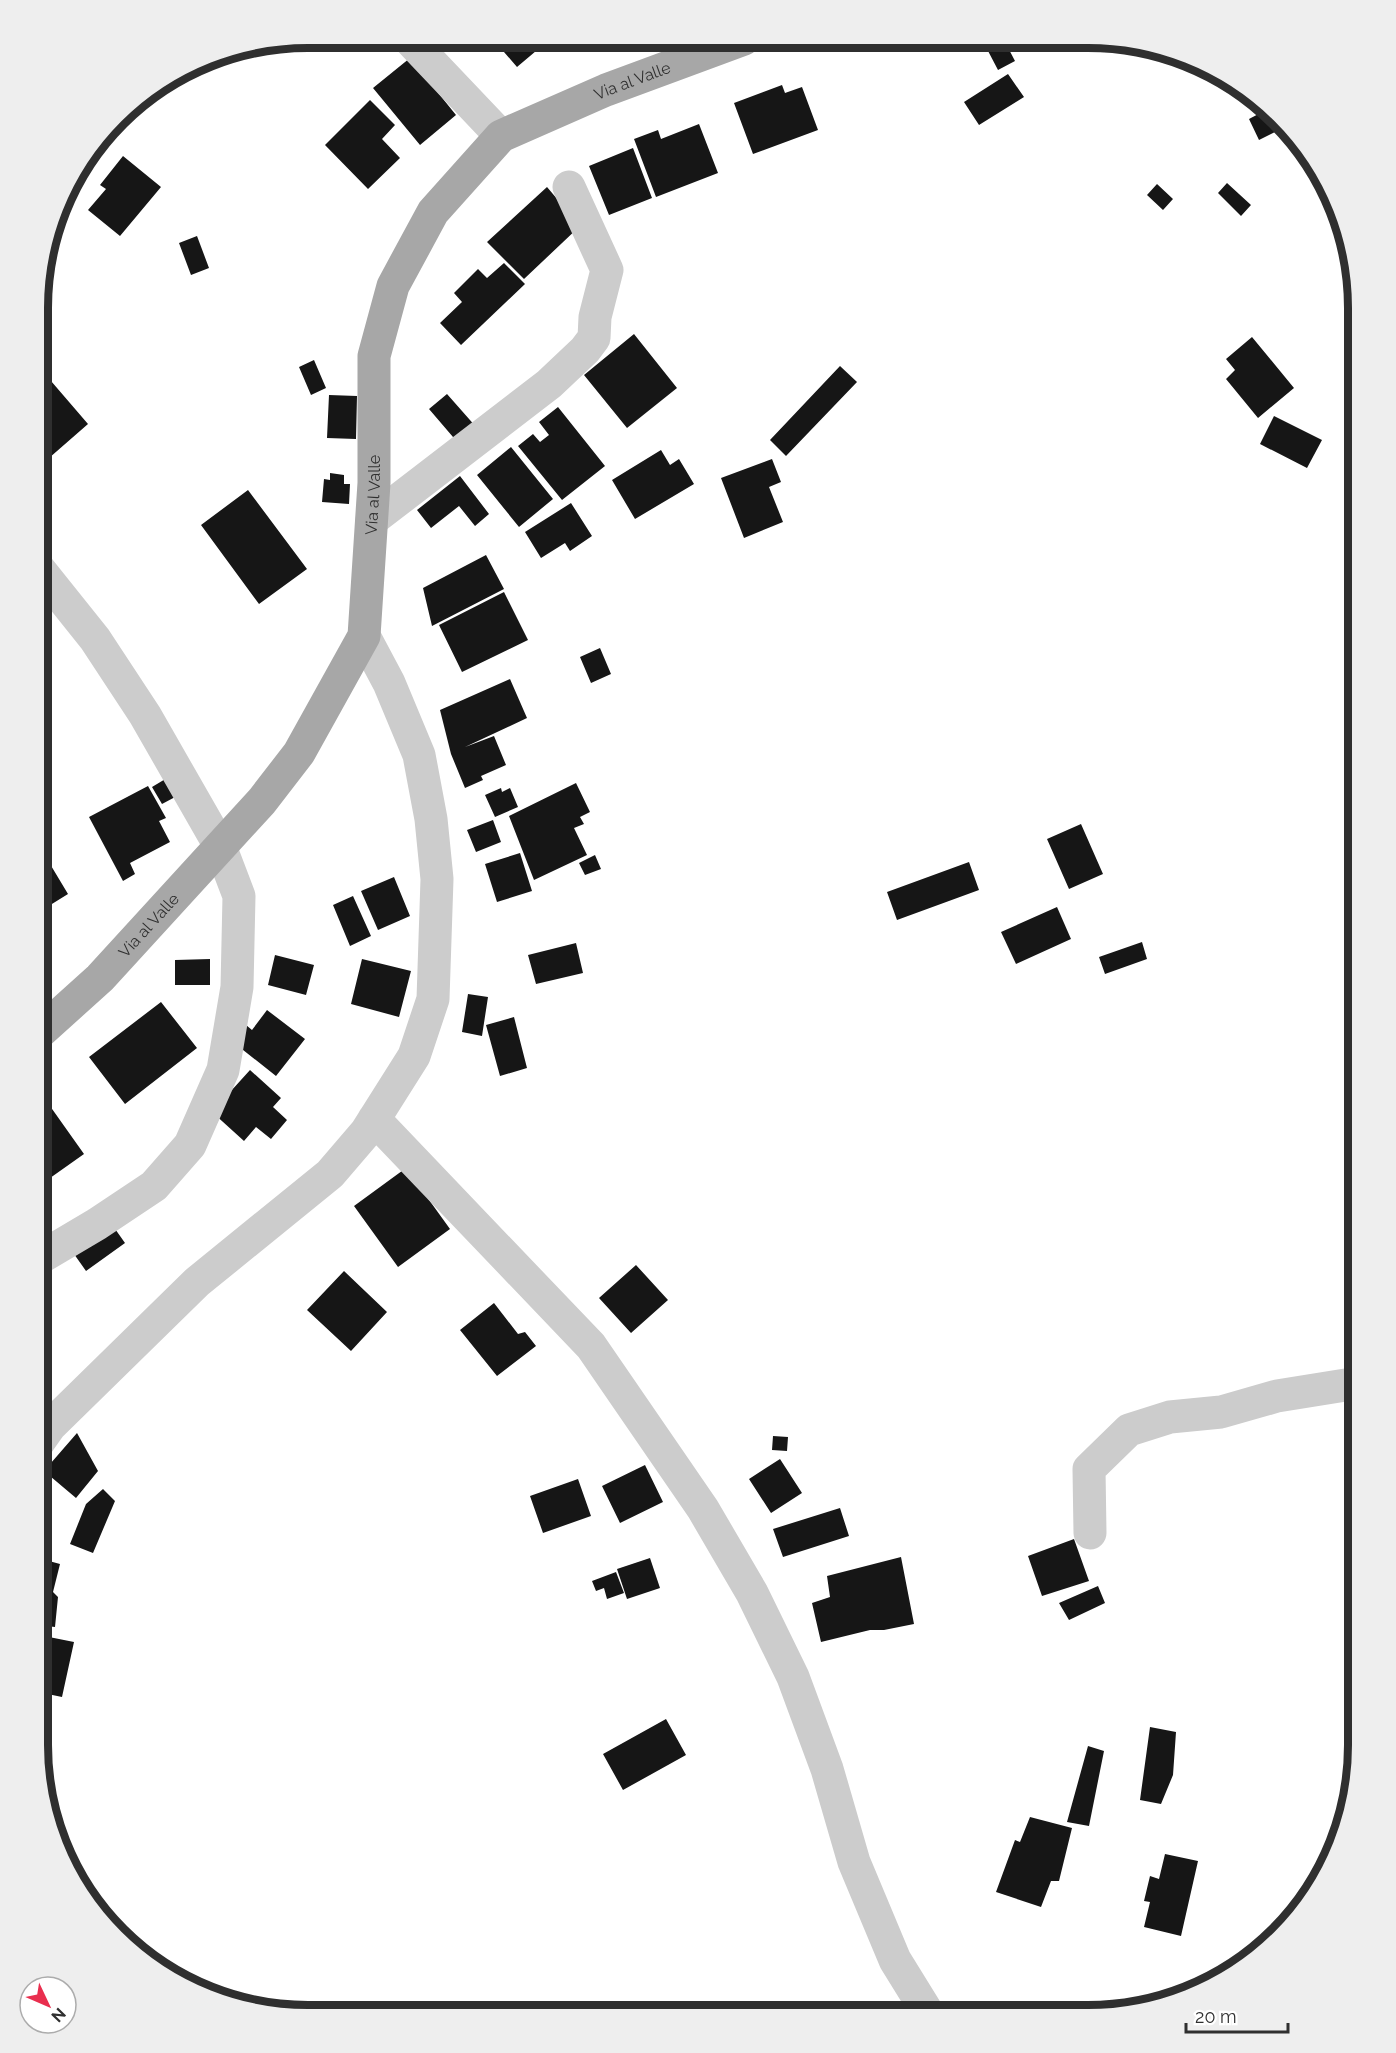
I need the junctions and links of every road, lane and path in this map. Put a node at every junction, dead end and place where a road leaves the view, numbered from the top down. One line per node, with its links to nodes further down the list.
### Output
1 (417, 48): 3 (street)
2 (721, 48): 3 (main road, Via al Valle)
3 (501, 136): 5 (main road, Via al Valle)
4 (569, 188): 5 (street)
5 (372, 520): 7 (main road, Via al Valle)
6 (48, 580): 8 (street)
7 (364, 636): 8 (main road, Via al Valle); 10 (street)
8 (220, 846): 9 (main road, Via al Valle); 11 (street)
9 (48, 1025)
10 (374, 1119): 13 (street); 15 (street)
11 (48, 1253)
12 (1348, 1384): 14 (street)
13 (48, 1429)
14 (1090, 1533)
15 (922, 2005)

